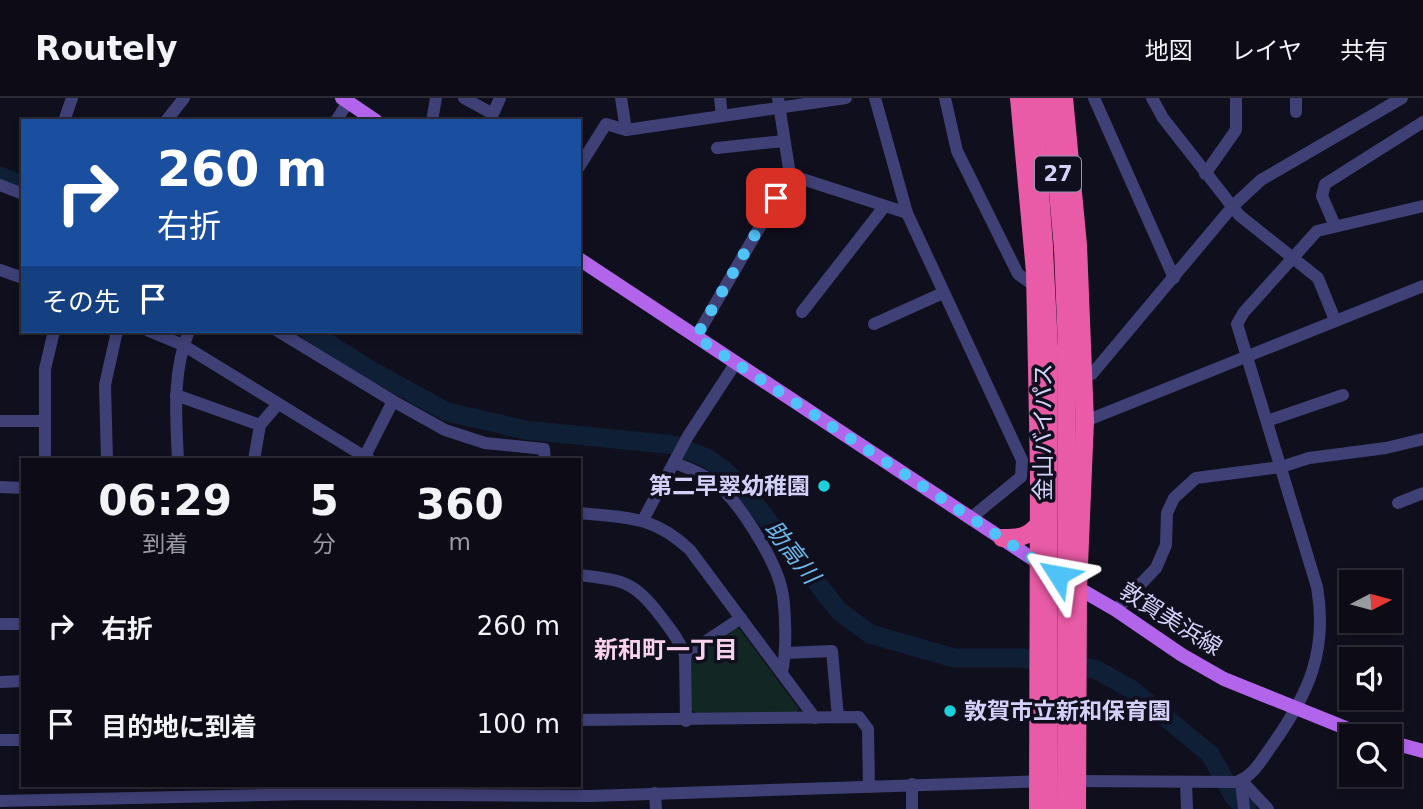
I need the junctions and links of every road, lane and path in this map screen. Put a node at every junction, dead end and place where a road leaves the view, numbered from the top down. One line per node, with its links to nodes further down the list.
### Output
1 (72, 98): 24 (street)
2 (184, 98): 25 (street)
3 (436, 98): 28 (street)
4 (464, 98): 5 (street)
5 (500, 98)
6 (621, 98): 30 (street)
7 (720, 98): 23 (street)
8 (846, 98): 21 (street)
9 (875, 98): 41 (street)
10 (945, 98): 49 (street)
11 (1019, 98): 49 (highway)
12 (1033, 98): 43 (highway, 金山バイパス / 27)
13 (1051, 98): 43 (highway, 金山バイパス / 27)
14 (1064, 98): 64 (highway)
15 (1094, 98): 48 (street)
16 (1152, 98): 34 (street)
17 (1236, 98): 34 (street)
18 (1296, 98): 22 (street)
19 (1402, 98): 38 (street)
20 (345, 100): 26 (street); 27 (main road)
21 (779, 103): 23 (street); 31 (street)
22 (1296, 112)
23 (722, 116): 30 (street)
24 (65, 119)
25 (168, 119)
26 (337, 119)
27 (373, 119)
28 (432, 119)
29 (1423, 122): 42 (street)
30 (626, 130): 33 (street)
31 (784, 141): 32 (street); 35 (street)
32 (717, 148)
33 (581, 164)
34 (1205, 174): 38 (street)
35 (790, 175): 40 (street); 60 (street)
36 (0, 185): 37 (street)
37 (21, 193)
38 (1233, 206): 44 (street); 48 (street)
39 (1423, 206): 42 (street)
40 (884, 207): 41 (street); 52 (street)
41 (907, 213): 51 (street)
42 (1335, 226): 44 (street)
43 (1054, 249): 135 (highway, 金山バイパス / 27, bridge); 136 (highway, 金山バイパス / 27, bridge)
44 (1293, 258): 53 (street); 62 (street)
45 (581, 260): 60 (main road, 敦賀美浜線)
46 (1, 273): 47 (street)
47 (21, 278)
48 (1174, 278): 64 (street)
49 (1035, 286): 74 (highway)
50 (1423, 286): 53 (street)
51 (943, 293): 54 (street); 76 (street)
52 (802, 312)
53 (1335, 320): 62 (street)
54 (874, 324)
55 (54, 333): 70 (street)
56 (117, 333): 78 (street)
57 (154, 333): 61 (street)
58 (189, 333): 61 (street)
59 (281, 333): 67 (street)
60 (696, 337): 63 (main road, 敦賀美浜線)
61 (183, 345): 65 (street); 68 (street)
62 (1247, 358): 71 (street); 72 (street)
63 (736, 364): 84 (street); 91 (main road, 敦賀美浜線)
64 (1083, 375): 71 (highway)
65 (176, 395): 73 (street); 79 (street)
66 (1343, 395): 72 (street)
67 (393, 401): 82 (street); 83 (street)
68 (278, 404): 73 (street); 81 (street)
69 (0, 421): 70 (street)
70 (44, 421): 77 (street)
71 (1085, 421): 74 (street); 97 (highway)
72 (1267, 421): 85 (street)
73 (260, 425): 80 (street)
74 (1039, 439): 76 (street); 93 (highway)
75 (1423, 439): 85 (street)
76 (1016, 448): 91 (street)
77 (45, 458)
78 (107, 458)
79 (177, 458)
80 (254, 458)
81 (364, 458)
82 (366, 458)
83 (545, 458)
84 (675, 463): 92 (street); 102 (street)
85 (1281, 467): 98 (street); 107 (street)
86 (0, 487): 87 (street)
87 (21, 488)
88 (1423, 493): 89 (street)
89 (1398, 503)
90 (581, 513): 92 (street)
91 (972, 517): 94 (main road, 敦賀美浜線)
92 (643, 520): 99 (street)
93 (1038, 525): 94 (highway); 95 (highway)
94 (1002, 538): 95 (main road, 敦賀美浜線)
95 (1038, 562): 97 (main road, 敦賀美浜線); 117 (highway)
96 (581, 575): 103 (street)
97 (1078, 589): 98 (main road, 敦賀美浜線); 118 (highway)
98 (1116, 610): 107 (main road, 敦賀美浜線)
99 (741, 618): 103 (street); 104 (street)
100 (0, 624): 101 (street)
101 (21, 624)
102 (786, 653): 104 (street); 108 (street)
103 (685, 655): 111 (street)
104 (782, 672): 109 (street)
105 (21, 681): 106 (street)
106 (0, 682)
107 (1297, 710): 112 (main road, 敦賀美浜線); 119 (street)
108 (838, 717): 109 (street); 122 (street)
109 (815, 718): 111 (street)
110 (581, 720): 111 (street)
111 (686, 721)
112 (1339, 726)
113 (0, 740): 114 (street)
114 (21, 740)
115 (1402, 745): 116 (main road)
116 (1423, 751)
117 (1039, 781): 118 (street); 121 (street); 134 (highway)
118 (1077, 781): 120 (street); 137 (highway)
119 (1238, 781): 120 (street); 139 (street); 140 (street)
120 (1186, 782): 138 (street)
121 (912, 784): 122 (street); 133 (street)
122 (869, 787): 126 (street)
123 (250, 790): 125 (street); 127 (street)
124 (550, 790): 127 (street); 129 (street)
125 (191, 791): 130 (street)
126 (655, 793): 129 (street); 132 (street)
127 (308, 794): 131 (street)
128 (0, 801): 130 (street)
129 (592, 802)
130 (93, 804)
131 (309, 809)
132 (656, 809)
133 (912, 809)
134 (1038, 809)
135 (1048, 809)
136 (1066, 809)
137 (1077, 809)
138 (1187, 809)
139 (1244, 809)
140 (1268, 809)

